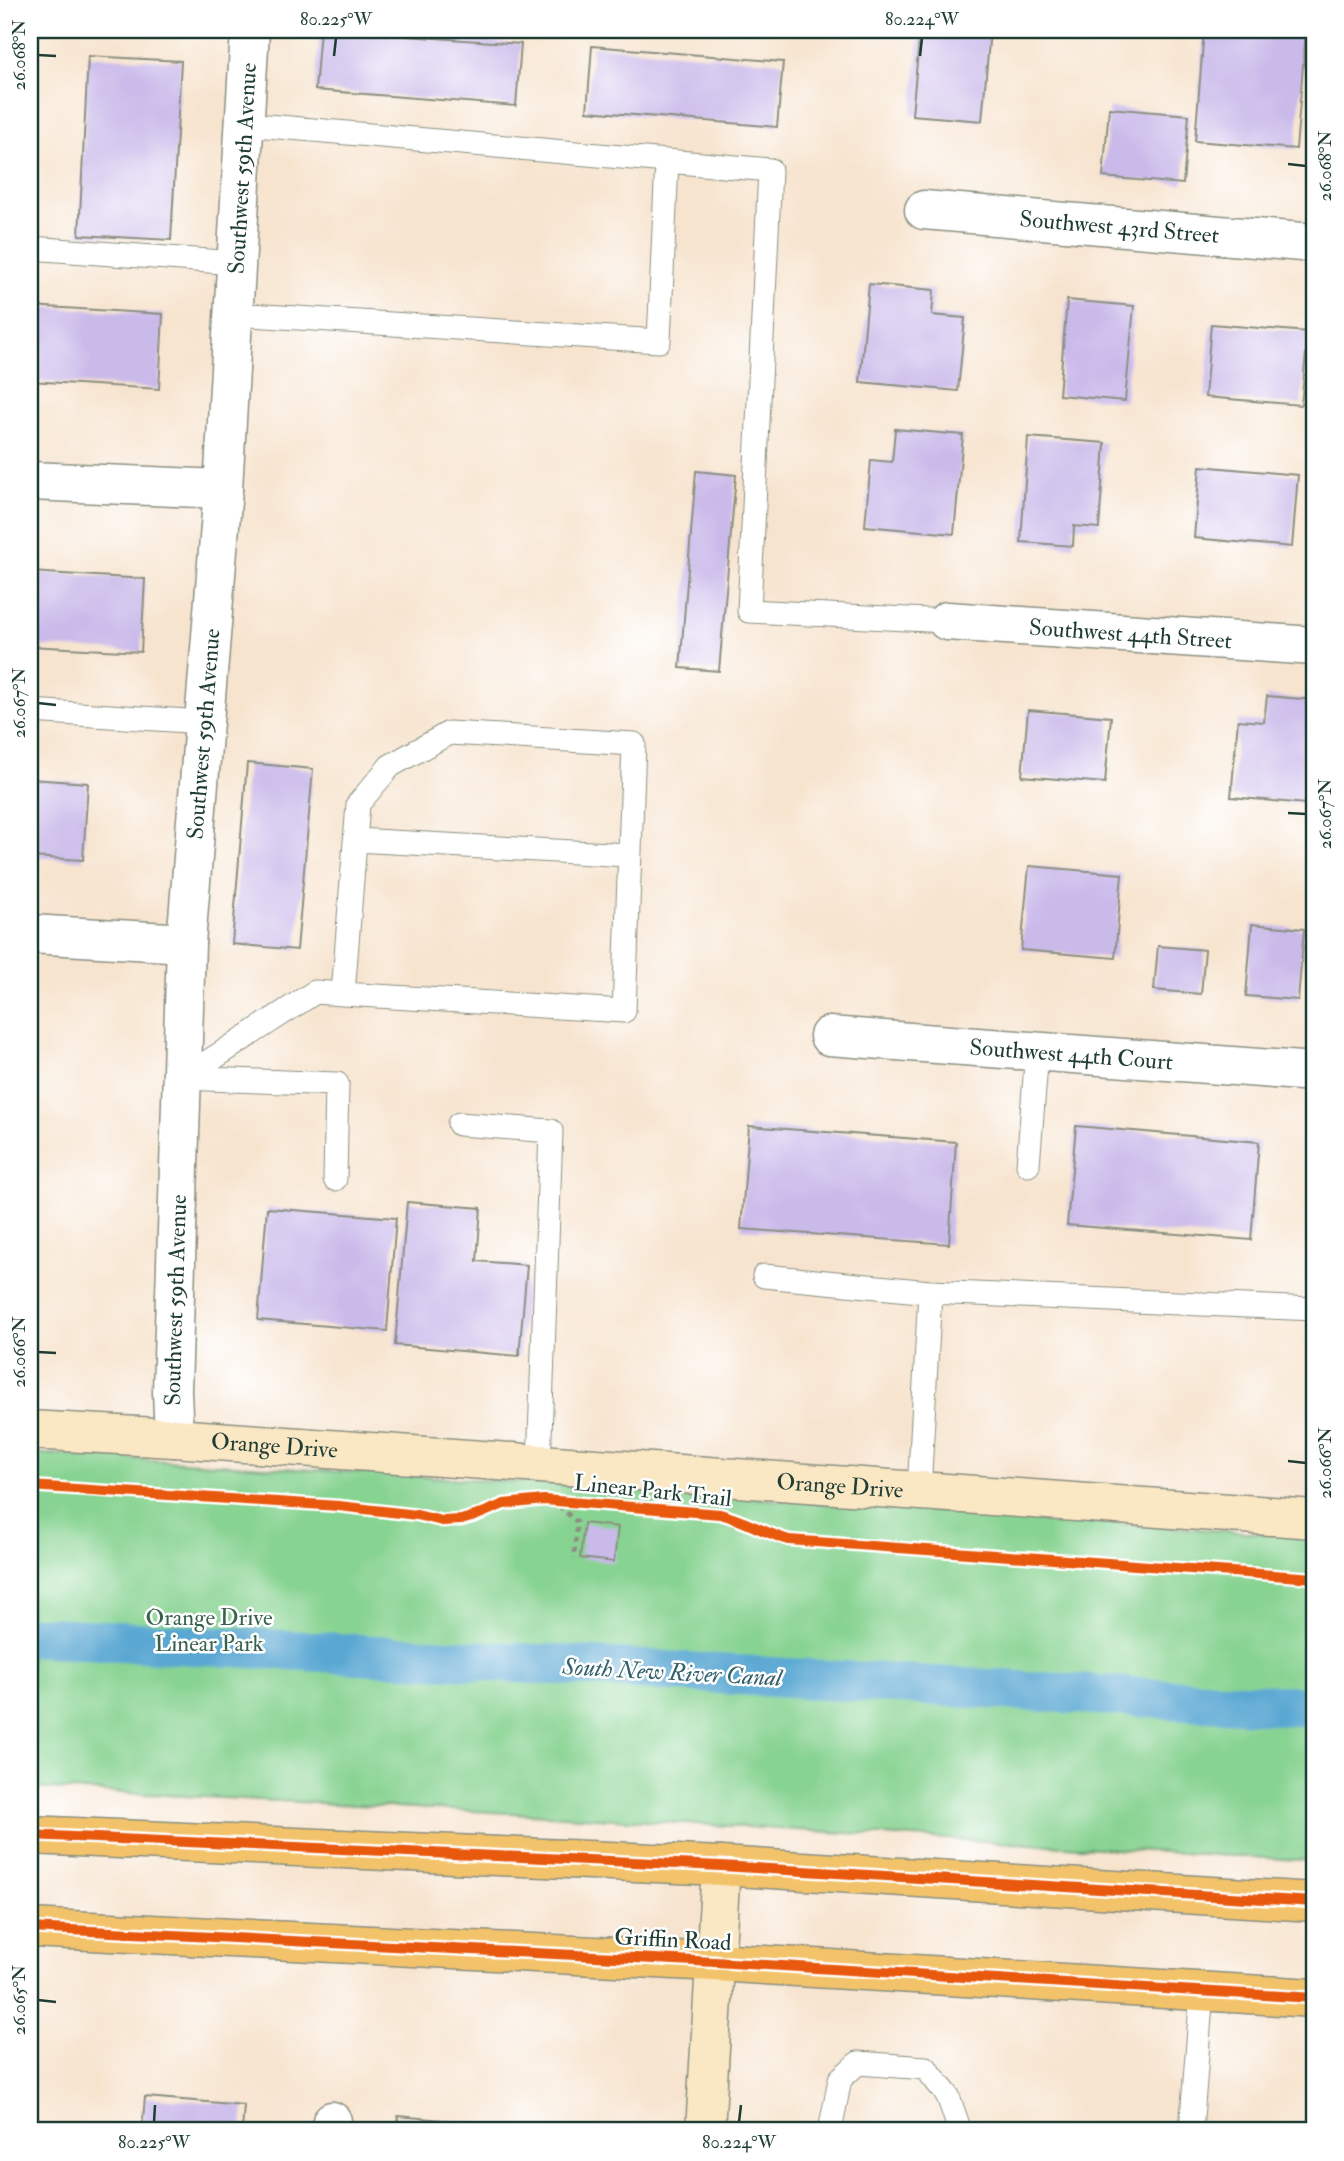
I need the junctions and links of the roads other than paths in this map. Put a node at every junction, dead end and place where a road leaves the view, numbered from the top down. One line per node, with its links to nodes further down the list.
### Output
1 (250, 30): 2 (street, Southwest 59th Avenue)
2 (245, 124): 3 (lane); 7 (street, Southwest 59th Avenue)
3 (667, 161): 8 (lane); 11 (lane)
4 (924, 210): 5 (street, Southwest 43rd Street)
5 (1314, 243)
6 (30, 248): 7 (lane)
7 (236, 264): 8 (street, Southwest 59th Avenue)
8 (233, 314): 10 (street, Southwest 59th Avenue)
9 (30, 481): 10 (street)
10 (223, 489): 14 (street, Southwest 59th Avenue)
11 (947, 621): 12 (street, Southwest 44th Street)
12 (1314, 646)
13 (30, 711): 14 (lane)
14 (204, 722): 18 (street, Southwest 59th Avenue)
15 (355, 840): 16 (lane); 16 (lane); 19 (lane)
16 (629, 855): 19 (lane)
17 (30, 934): 18 (street)
18 (186, 943): 23 (street, Southwest 59th Avenue)
19 (343, 994): 23 (lane)
20 (829, 1036): 21 (street, Southwest 44th Court)
21 (1037, 1051): 22 (street, Southwest 44th Court); 25 (lane)
22 (1314, 1072)
23 (183, 1078): 26 (lane); 31 (street, Southwest 59th Avenue)
24 (459, 1124): 32 (lane)
25 (1028, 1165)
26 (335, 1179)
27 (764, 1276): 28 (lane)
28 (930, 1292): 29 (lane); 33 (lane)
29 (1314, 1309)
30 (30, 1430): 31 (street, Orange Drive)
31 (174, 1438): 32 (street, Orange Drive)
32 (539, 1464): 33 (street, Orange Drive)
33 (919, 1491): 34 (street, Orange Drive)
34 (1314, 1519)
35 (36, 1843): 36 (main road)
36 (721, 1866): 37 (main road); 39 (street)
37 (1314, 1902)
38 (30, 1928): 39 (main road, Griffin Road)
39 (715, 1962): 40 (main road, Griffin Road); 42 (street)
40 (1202, 1991): 41 (main road, Griffin Road); 45 (lane)
41 (1314, 1998)
42 (705, 2131)
43 (830, 2131): 44 (lane)
44 (960, 2131)
45 (1191, 2131)

